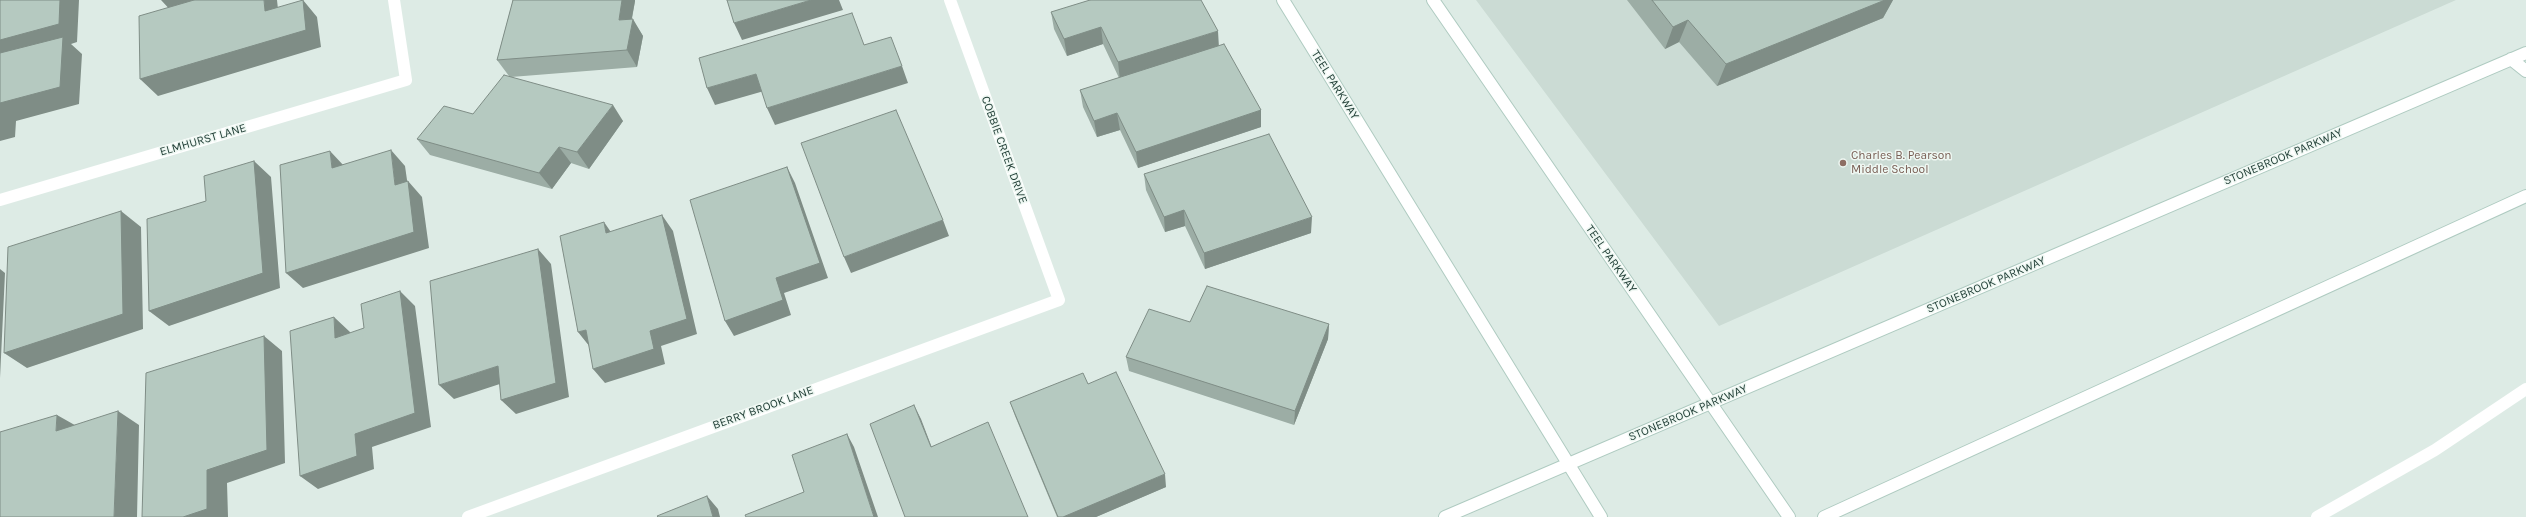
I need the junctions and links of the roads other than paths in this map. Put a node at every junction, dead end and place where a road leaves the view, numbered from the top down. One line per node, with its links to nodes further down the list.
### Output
1 (394, 0): 9 (main road, ELMHURST LANE)
2 (950, 0): 10 (main road, COBBIE CREEK DRIVE)
3 (1283, 0): 13 (main road, TEEL PARKWAY)
4 (1433, 0): 12 (main road, TEEL PARKWAY)
5 (2526, 53): 6 (main road, STONEBROOK PARKWAY)
6 (2511, 59): 7 (main road); 12 (main road, STONEBROOK PARKWAY)
7 (2526, 71)
8 (2526, 196): 18 (main road)
9 (0, 200)
10 (1059, 300): 14 (main road, BERRY BROOK LANE)
11 (2526, 389): 19 (main road)
12 (1710, 403): 13 (main road, STONEBROOK PARKWAY); 17 (main road, TEEL PARKWAY)
13 (1568, 464): 15 (main road, STONEBROOK PARKWAY); 16 (main road, TEEL PARKWAY)
14 (468, 517)
15 (1445, 517)
16 (1601, 517)
17 (1789, 517)
18 (1824, 517)
19 (2317, 517)

